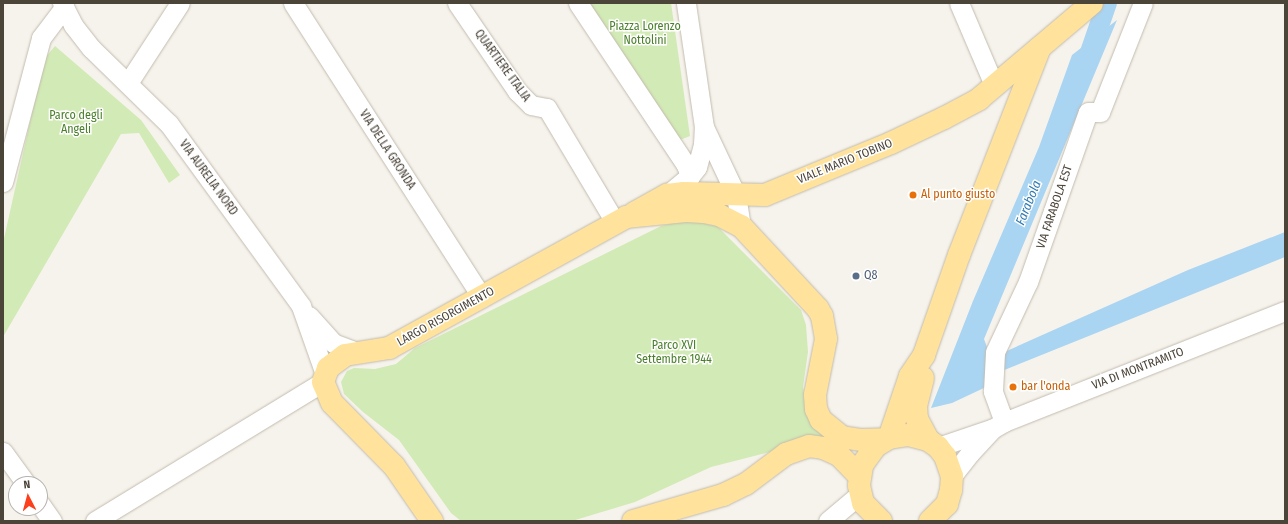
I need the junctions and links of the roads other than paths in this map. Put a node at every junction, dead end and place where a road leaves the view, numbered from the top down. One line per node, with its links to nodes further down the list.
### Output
1 (180, 3): 11 (street)
2 (293, 3): 20 (street, VIA DELLA GRONDA)
3 (457, 3): 18 (street, QUARTIERE ITALIA)
4 (578, 3): 14 (street)
5 (686, 3): 13 (street)
6 (960, 3): 12 (street)
7 (1092, 3): 10 (main road, VIALE MARIO TOBINO)
8 (1143, 3): 26 (street, VIA FARABOLA EST)
9 (63, 5): 11 (street, VIA AURELIA NORD); 15 (street)
10 (1041, 44): 12 (main road, VIALE MARIO TOBINO); 24 (main road, VIALE MARIO TOBINO)
11 (128, 83): 21 (street, VIA AURELIA NORD)
12 (994, 85): 17 (main road, VIALE MARIO TOBINO)
13 (704, 127): 14 (street); 17 (street)
14 (690, 176): 16 (street)
15 (3, 182)
16 (667, 195): 17 (main road, VIALE MARIO TOBINO); 18 (main road, VIALE MARIO TOBINO)
17 (736, 195): 19 (street)
18 (620, 220): 19 (main road, LARGO RISORGIMENTO); 20 (main road, LARGO RISORGIMENTO)
19 (741, 226): 27 (main road, LARGO RISORGIMENTO)
20 (482, 297): 23 (main road, LARGO RISORGIMENTO)
21 (301, 306): 23 (street); 25 (street, VIA AURELIA NORD)
22 (1285, 311): 26 (street, VIA DI MONTRAMITO)
23 (356, 352): 25 (main road, LARGO RISORGIMENTO)
24 (924, 355): 27 (main road, VIALE MARIO TOBINO); 28 (main road, VIALE MARIO TOBINO)
25 (324, 378): 34 (street); 35 (main road)
26 (998, 426): 28 (street, VIA DI MONTRAMITO); 31 (street, VIA DI MONTRAMITO)
27 (887, 438): 28 (main road, LARGO RISORGIMENTO); 32 (main road)
28 (933, 444): 31 (main road, VIALE MARIO TOBINO)
29 (3, 452): 30 (street)
30 (20, 476)
31 (952, 476): 33 (main road)
32 (860, 485): 36 (main road); 37 (street); 38 (main road)
33 (935, 519)
34 (95, 521)
35 (432, 521)
36 (634, 521)
37 (828, 521)
38 (874, 521)

